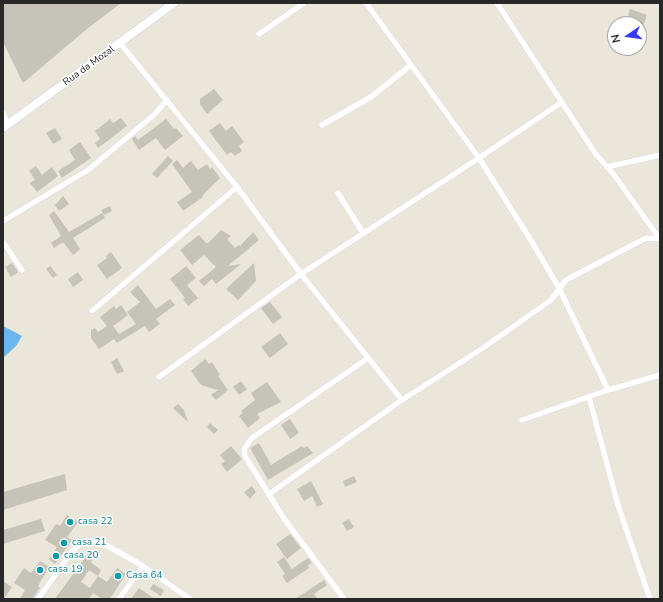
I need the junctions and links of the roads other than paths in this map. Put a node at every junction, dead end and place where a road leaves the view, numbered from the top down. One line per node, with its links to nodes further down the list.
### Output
1 (174, 3): 6 (main road, Rua da Mozal)
2 (304, 3): 5 (street)
3 (366, 3): 7 (street)
4 (497, 3): 9 (street)
5 (259, 34)
6 (120, 43): 8 (street); 12 (main road, Rua da Mozal)
7 (410, 65): 11 (street); 14 (street)
8 (167, 100): 16 (street); 18 (street)
9 (562, 102): 14 (street); 15 (street)
10 (3, 113): 12 (street)
11 (322, 125)
12 (6, 126)
13 (660, 155): 15 (street)
14 (479, 158): 19 (street); 24 (street)
15 (607, 167): 20 (street)
16 (237, 187): 23 (street); 25 (street)
17 (338, 193): 19 (street)
18 (3, 221)
19 (363, 233): 23 (street)
20 (659, 239): 24 (street)
21 (3, 242): 22 (street)
22 (22, 270)
23 (301, 274): 26 (street); 28 (street)
24 (559, 288): 29 (street); 31 (street)
25 (92, 311)
26 (368, 358): 31 (street); 33 (street)
27 (660, 375): 29 (street)
28 (159, 377)
29 (608, 390): 30 (street)
30 (589, 397): 32 (street); 39 (street)
31 (402, 400): 33 (street)
32 (522, 420)
33 (269, 494): 38 (street)
34 (142, 566): 35 (street); 36 (street); 37 (street)
35 (38, 599)
36 (119, 599)
37 (190, 599)
38 (344, 599)
39 (650, 599)

